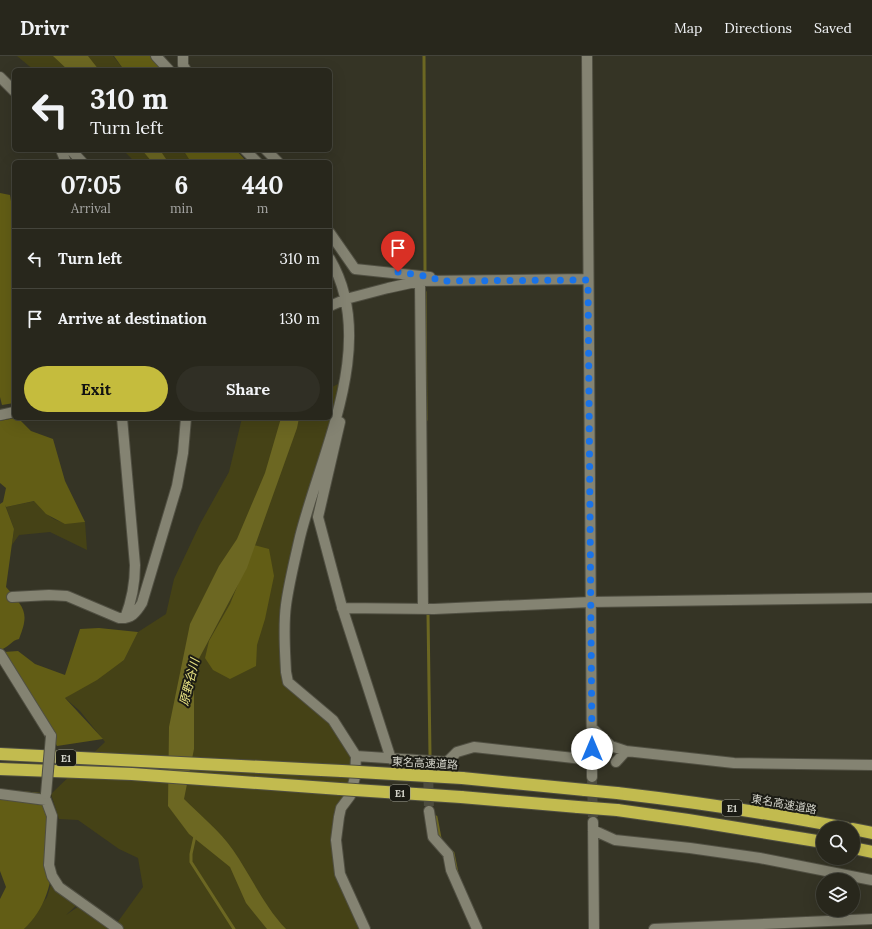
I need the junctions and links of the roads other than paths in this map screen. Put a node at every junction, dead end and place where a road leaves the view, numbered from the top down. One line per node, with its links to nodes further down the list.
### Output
1 (156, 56): 4 (street)
2 (183, 56): 5 (street)
3 (587, 56): 16 (street)
4 (168, 68)
5 (184, 68)
6 (0, 77): 7 (street)
7 (12, 89)
8 (73, 152): 11 (street)
9 (247, 152): 12 (street)
10 (268, 152): 13 (street)
11 (80, 160)
12 (255, 160)
13 (276, 160)
14 (332, 236): 18 (street)
15 (332, 263): 19 (street)
16 (588, 280): 18 (street); 28 (street)
17 (420, 281): 18 (street); 19 (street); 30 (street)
18 (439, 281)
19 (344, 300): 20 (street); 21 (street)
20 (332, 305)
21 (342, 396): 29 (street); 36 (street)
22 (12, 412): 23 (street)
23 (0, 415)
24 (122, 420): 31 (street)
25 (186, 420): 31 (street)
26 (12, 597): 31 (street)
27 (872, 598): 28 (street)
28 (591, 602): 30 (street); 33 (street)
29 (342, 608): 30 (street); 37 (street)
30 (423, 609)
31 (125, 618)
32 (0, 654): 44 (street, bridge)
33 (592, 728): 34 (street); 38 (street)
34 (626, 751): 39 (street); 40 (street)
35 (0, 754): 46 (highway, 東名高速道路 / E1, bridge)
36 (356, 756): 37 (street); 55 (street)
37 (390, 759): 38 (street)
38 (592, 760): 42 (street)
39 (616, 762)
40 (872, 765)
41 (0, 769): 49 (highway, E1, bridge)
42 (592, 777)
43 (0, 794): 44 (street)
44 (46, 797): 54 (street)
45 (429, 811): 56 (street)
46 (816, 823)
47 (860, 830): 48 (highway)
48 (872, 833)
49 (816, 841)
50 (860, 849): 51 (highway)
51 (872, 852)
52 (872, 880): 57 (street)
53 (872, 919): 58 (street)
54 (118, 929)
55 (365, 929)
56 (477, 929)
57 (594, 929)
58 (654, 929)

